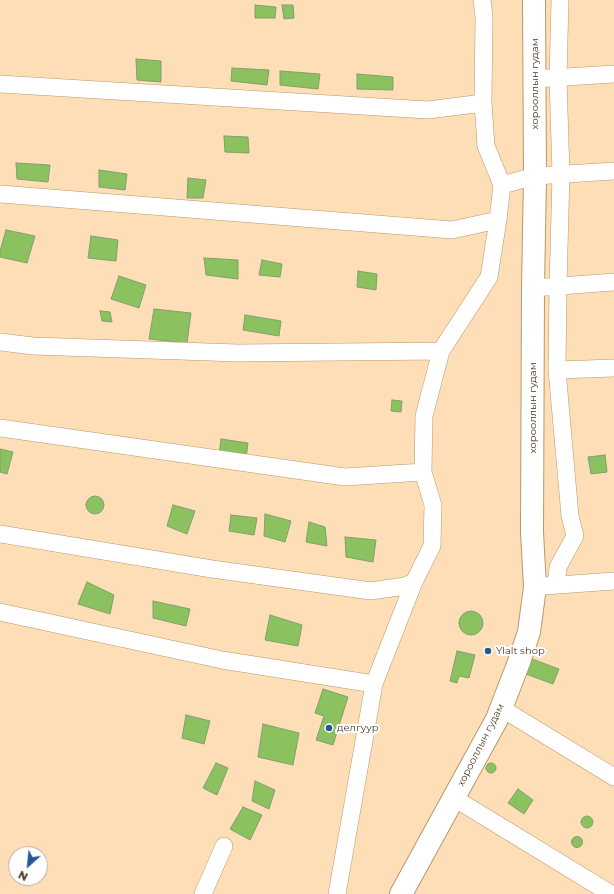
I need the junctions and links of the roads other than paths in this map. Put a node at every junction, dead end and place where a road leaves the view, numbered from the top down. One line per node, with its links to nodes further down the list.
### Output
1 (482, 0): 8 (street)
2 (534, 0): 6 (main road, хорооллын гудам)
3 (560, 0): 5 (street)
4 (614, 74): 5 (street)
5 (558, 78): 6 (street); 10 (street)
6 (534, 79): 11 (main road, хорооллын гудам)
7 (0, 84): 8 (street)
8 (483, 103): 12 (street)
9 (614, 171): 10 (street)
10 (561, 174): 11 (street); 16 (street)
11 (535, 176): 12 (street); 17 (main road, хорооллын гудам)
12 (502, 185): 14 (street)
13 (0, 194): 14 (street)
14 (498, 220): 19 (street)
15 (614, 282): 16 (street)
16 (558, 286): 17 (street); 21 (street)
17 (533, 288): 27 (main road, хорооллын гудам)
18 (0, 342): 19 (street)
19 (440, 351): 23 (street)
20 (614, 368): 21 (street)
21 (557, 370): 27 (street)
22 (0, 428): 23 (street)
23 (423, 472): 26 (street)
24 (0, 534): 26 (street)
25 (614, 581): 27 (street)
26 (414, 582): 29 (street)
27 (546, 586): 30 (main road, хорооллын гудам)
28 (0, 612): 29 (street)
29 (374, 684): 35 (street)
30 (501, 708): 31 (street); 32 (main road, хорооллын гудам)
31 (614, 777)
32 (454, 798): 36 (main road, хорооллын гудам); 37 (street, хорооллын гудам)
33 (224, 846): 34 (street)
34 (203, 894)
35 (337, 894)
36 (401, 894)
37 (611, 894)

